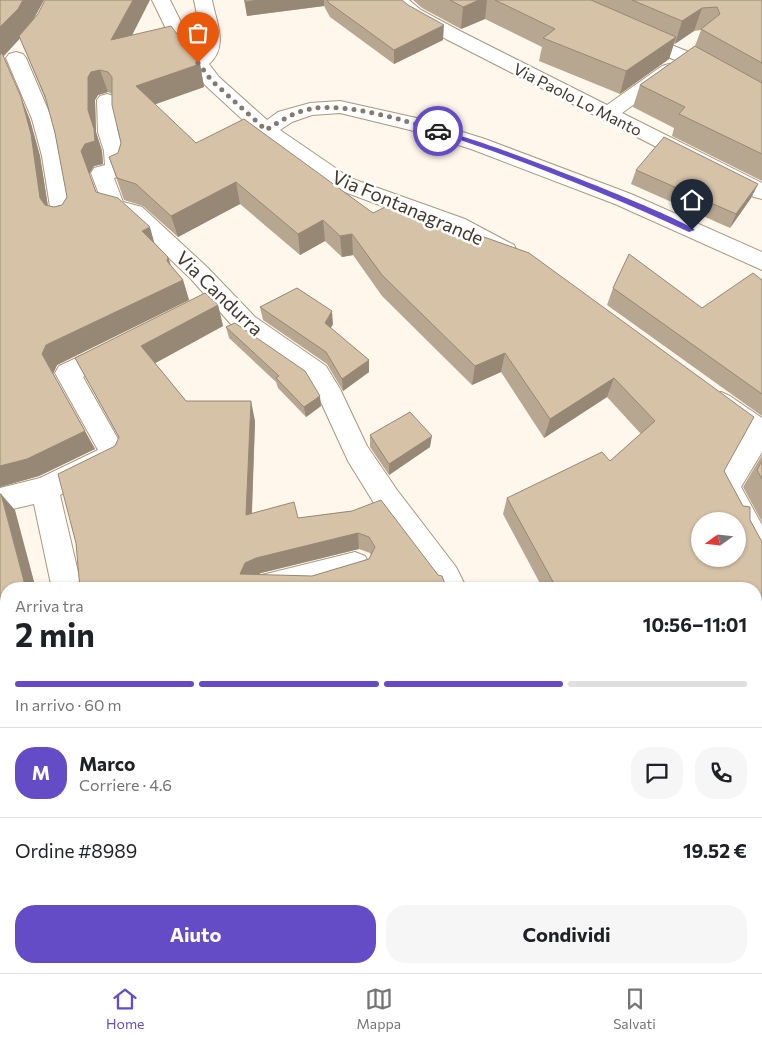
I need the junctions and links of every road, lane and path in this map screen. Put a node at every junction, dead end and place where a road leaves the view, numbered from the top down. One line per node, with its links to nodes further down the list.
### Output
1 (161, 0): 7 (street, Via Fontanagrande)
2 (202, 0): 7 (street)
3 (398, 0): 11 (street, Via Paolo Lo Manto)
4 (620, 30): 6 (street)
5 (696, 40): 6 (street)
6 (678, 58): 9 (street); 11 (street)
7 (198, 63): 12 (street, Via Fontanagrande)
8 (0, 74): 14 (street)
9 (759, 98)
10 (107, 100): 17 (street, Via Candurra)
11 (607, 114): 13 (street, Via Paolo Lo Manto)
12 (266, 130): 15 (street, Via Fontanagrande); 16 (street)
13 (762, 192)
14 (63, 219)
15 (525, 262)
16 (762, 262)
17 (199, 273): 18 (street); 28 (street, Via Candurra)
18 (200, 308)
19 (129, 343): 22 (street)
20 (703, 390): 21 (street)
21 (761, 432): 24 (street)
22 (45, 489): 23 (street); 26 (street)
23 (0, 500)
24 (762, 553)
25 (359, 564): 27 (street)
26 (65, 582)
27 (289, 582)
28 (448, 582)

